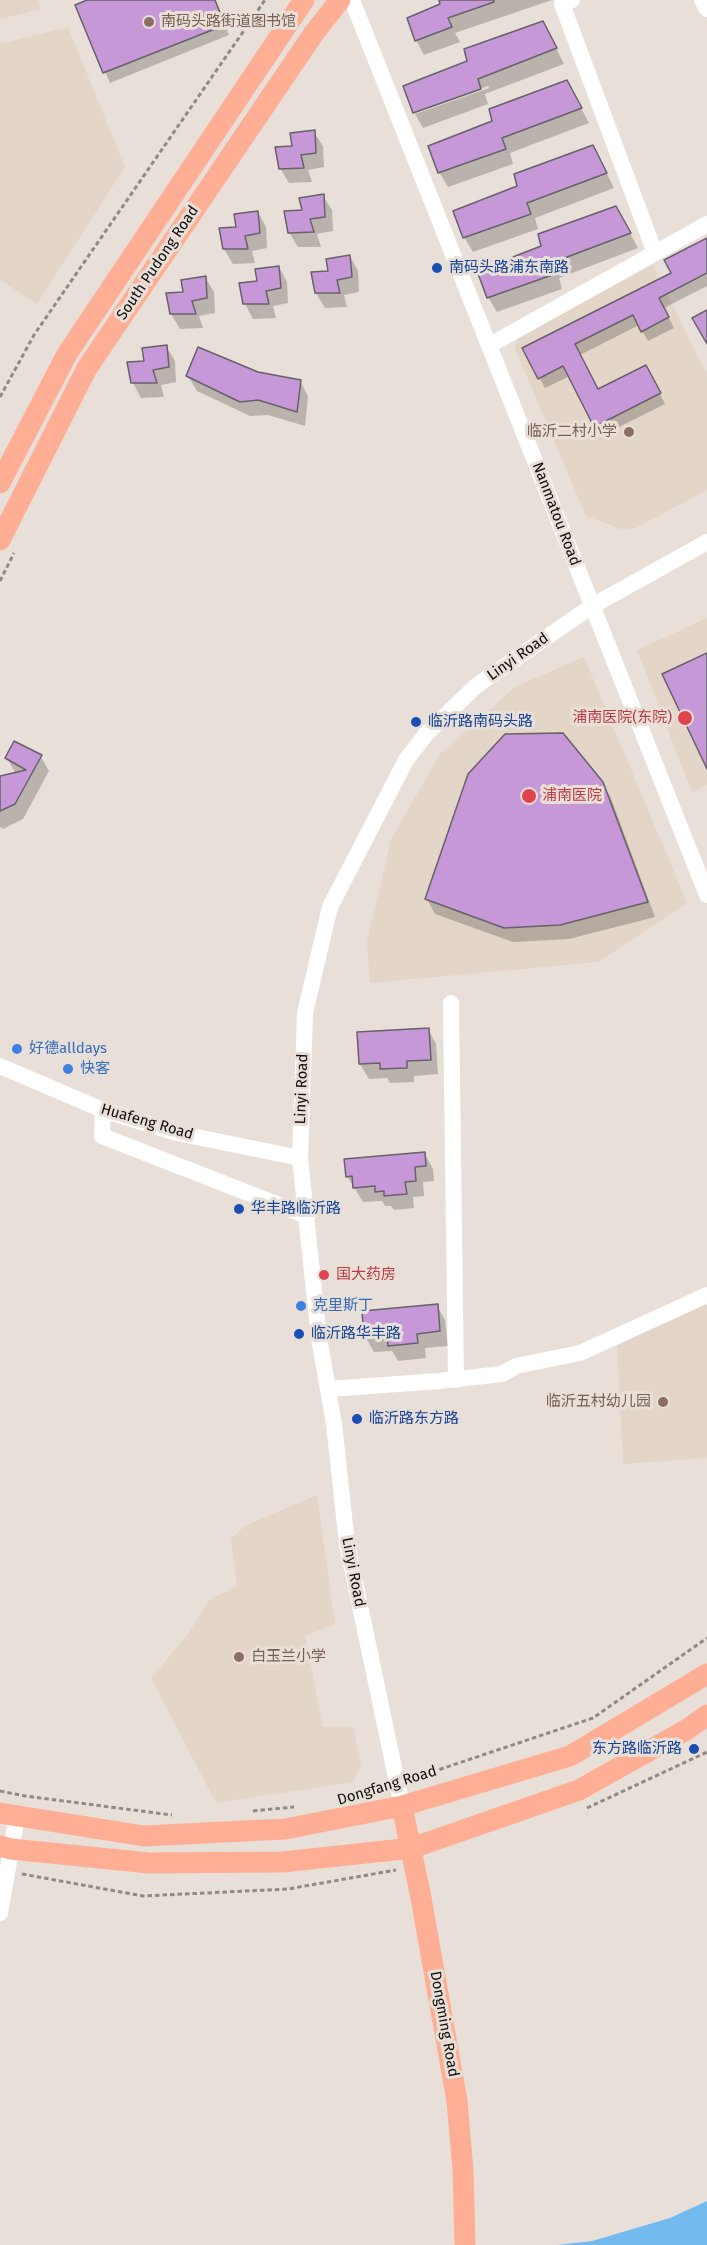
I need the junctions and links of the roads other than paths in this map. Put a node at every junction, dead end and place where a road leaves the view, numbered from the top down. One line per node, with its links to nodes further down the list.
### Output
1 (304, 0): 10 (main road, South Pudong Road)
2 (340, 0): 11 (main road, South Pudong Road)
3 (352, 0): 9 (street, Nanmatou Road)
4 (572, 0): 8 (street)
5 (702, 0): 6 (street)
6 (707, 9)
7 (707, 224): 8 (street)
8 (655, 253): 9 (street)
9 (490, 345): 13 (street, Nanmatou Road)
10 (0, 483)
11 (0, 540)
12 (707, 542): 13 (street, Linyi Road)
13 (592, 606): 14 (street, Nanmatou Road); 18 (street, Linyi Road)
14 (707, 895)
15 (451, 1003): 21 (street)
16 (0, 1066): 17 (street, Huafeng Road)
17 (103, 1110): 18 (street, Huafeng Road); 19 (street)
18 (300, 1158): 19 (street, Linyi Road)
19 (307, 1216): 22 (street, Linyi Road)
20 (707, 1295): 21 (street)
21 (456, 1380): 22 (street)
22 (328, 1389): 25 (street, Linyi Road)
23 (707, 1674): 25 (main road, Dongfang Road)
24 (707, 1715): 28 (main road)
25 (402, 1806): 26 (main road, Dongfang Road); 28 (main road, Dongming Road)
26 (9, 1814): 27 (street)
27 (5, 1847): 28 (main road); 29 (street)
28 (412, 1848): 30 (main road, Dongming Road)
29 (0, 1913)
30 (465, 2245)

